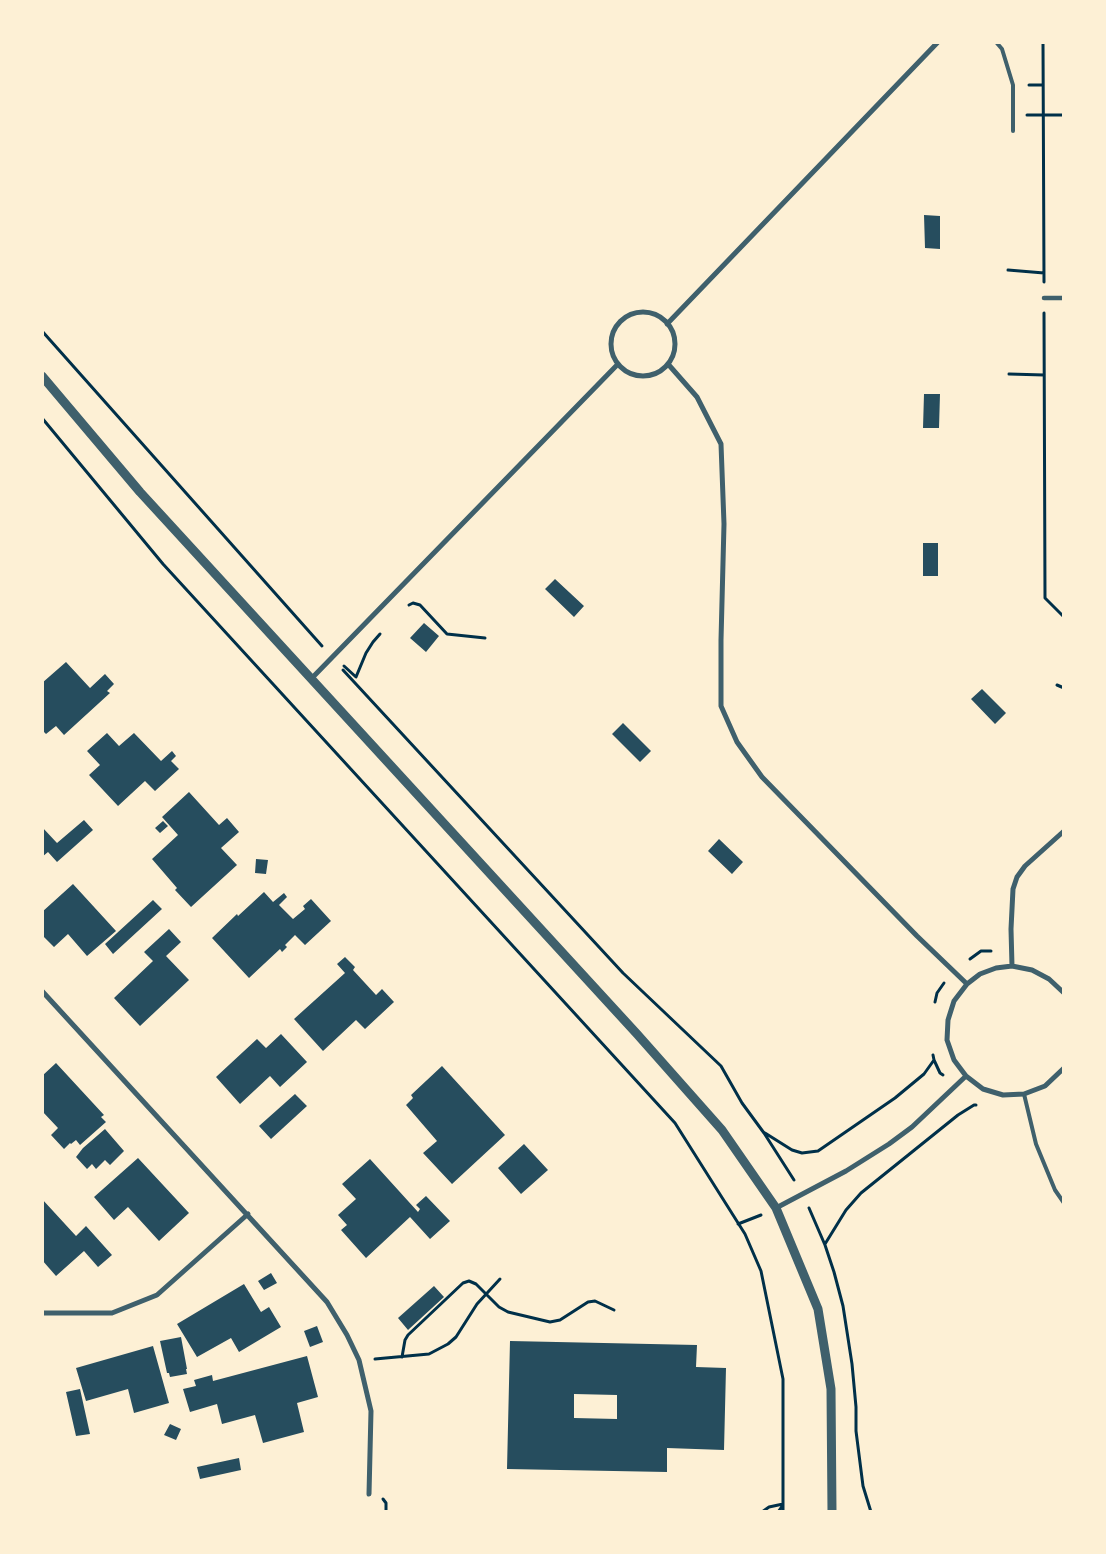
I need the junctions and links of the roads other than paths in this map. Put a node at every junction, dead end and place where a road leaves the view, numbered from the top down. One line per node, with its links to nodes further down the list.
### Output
1 (938, 42): 6 (street)
2 (996, 42): 3 (lane)
3 (1013, 131)
4 (1044, 298): 5 (street)
5 (1064, 298)
6 (667, 324): 7 (street); 8 (street)
7 (618, 364): 8 (street); 10 (street)
8 (668, 364): 13 (street)
9 (42, 376): 10 (street)
10 (310, 679): 20 (street)
11 (1064, 831): 12 (street)
12 (1012, 966): 13 (street); 15 (street)
13 (967, 984): 17 (street)
14 (42, 991): 21 (street)
15 (1064, 993)
16 (1064, 1068): 18 (street)
17 (966, 1076): 18 (street); 20 (street)
18 (1024, 1094): 19 (lane)
19 (1064, 1203)
20 (776, 1208): 24 (street)
21 (248, 1214): 22 (street); 23 (street)
22 (42, 1314)
23 (369, 1494)
24 (832, 1512)

